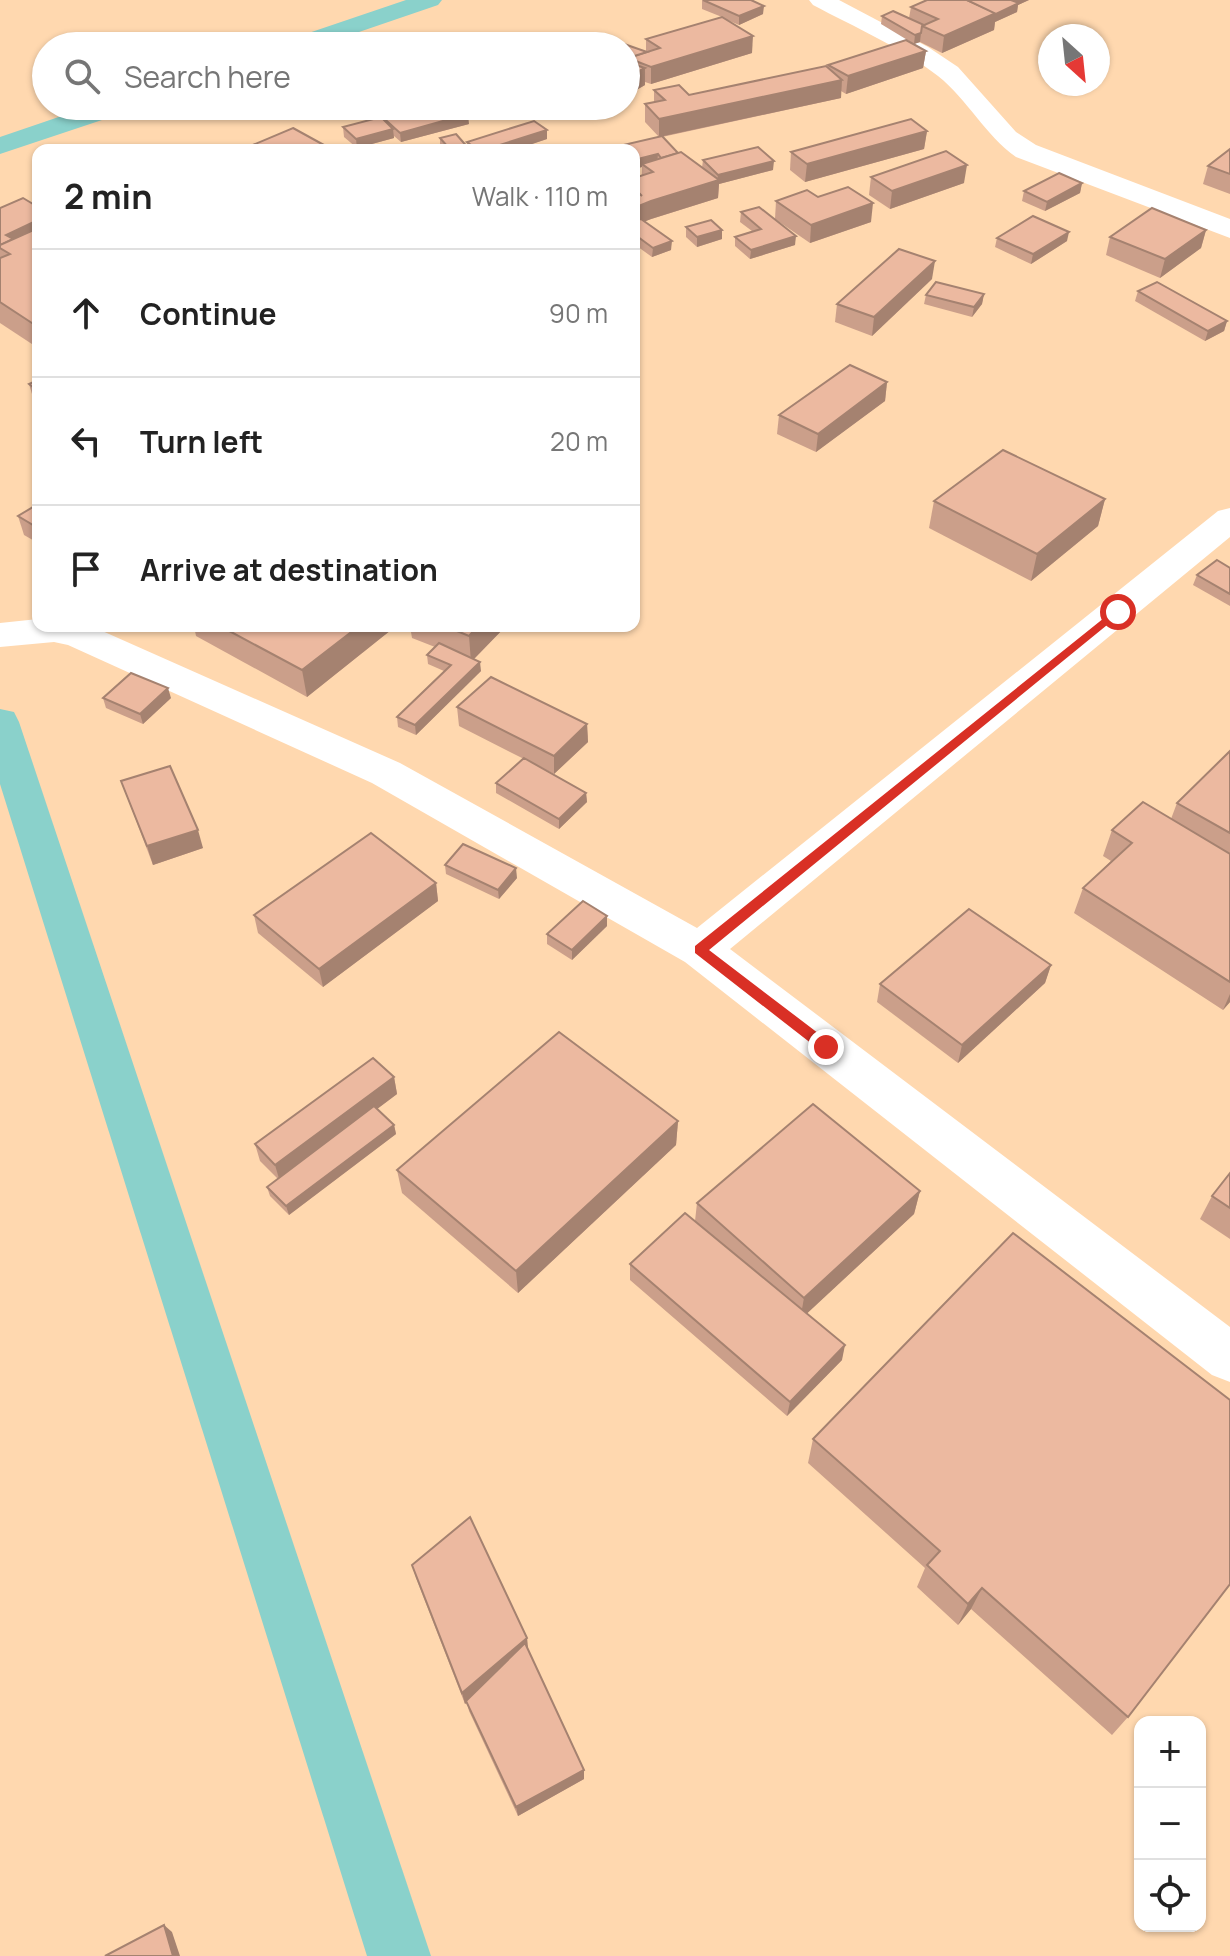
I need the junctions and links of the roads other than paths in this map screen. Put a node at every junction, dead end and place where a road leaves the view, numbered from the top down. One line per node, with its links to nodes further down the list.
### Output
1 (430, 0): 3 (main road)
2 (821, 0): 6 (street)
3 (335, 32)
4 (76, 120): 5 (main road)
5 (0, 146)
6 (1230, 229)
7 (1230, 519): 12 (street)
8 (32, 632): 10 (street)
9 (64, 632): 12 (street)
10 (0, 635)
11 (0, 722): 14 (main road)
12 (700, 950): 13 (street)
13 (1230, 1358)
14 (399, 1956)

